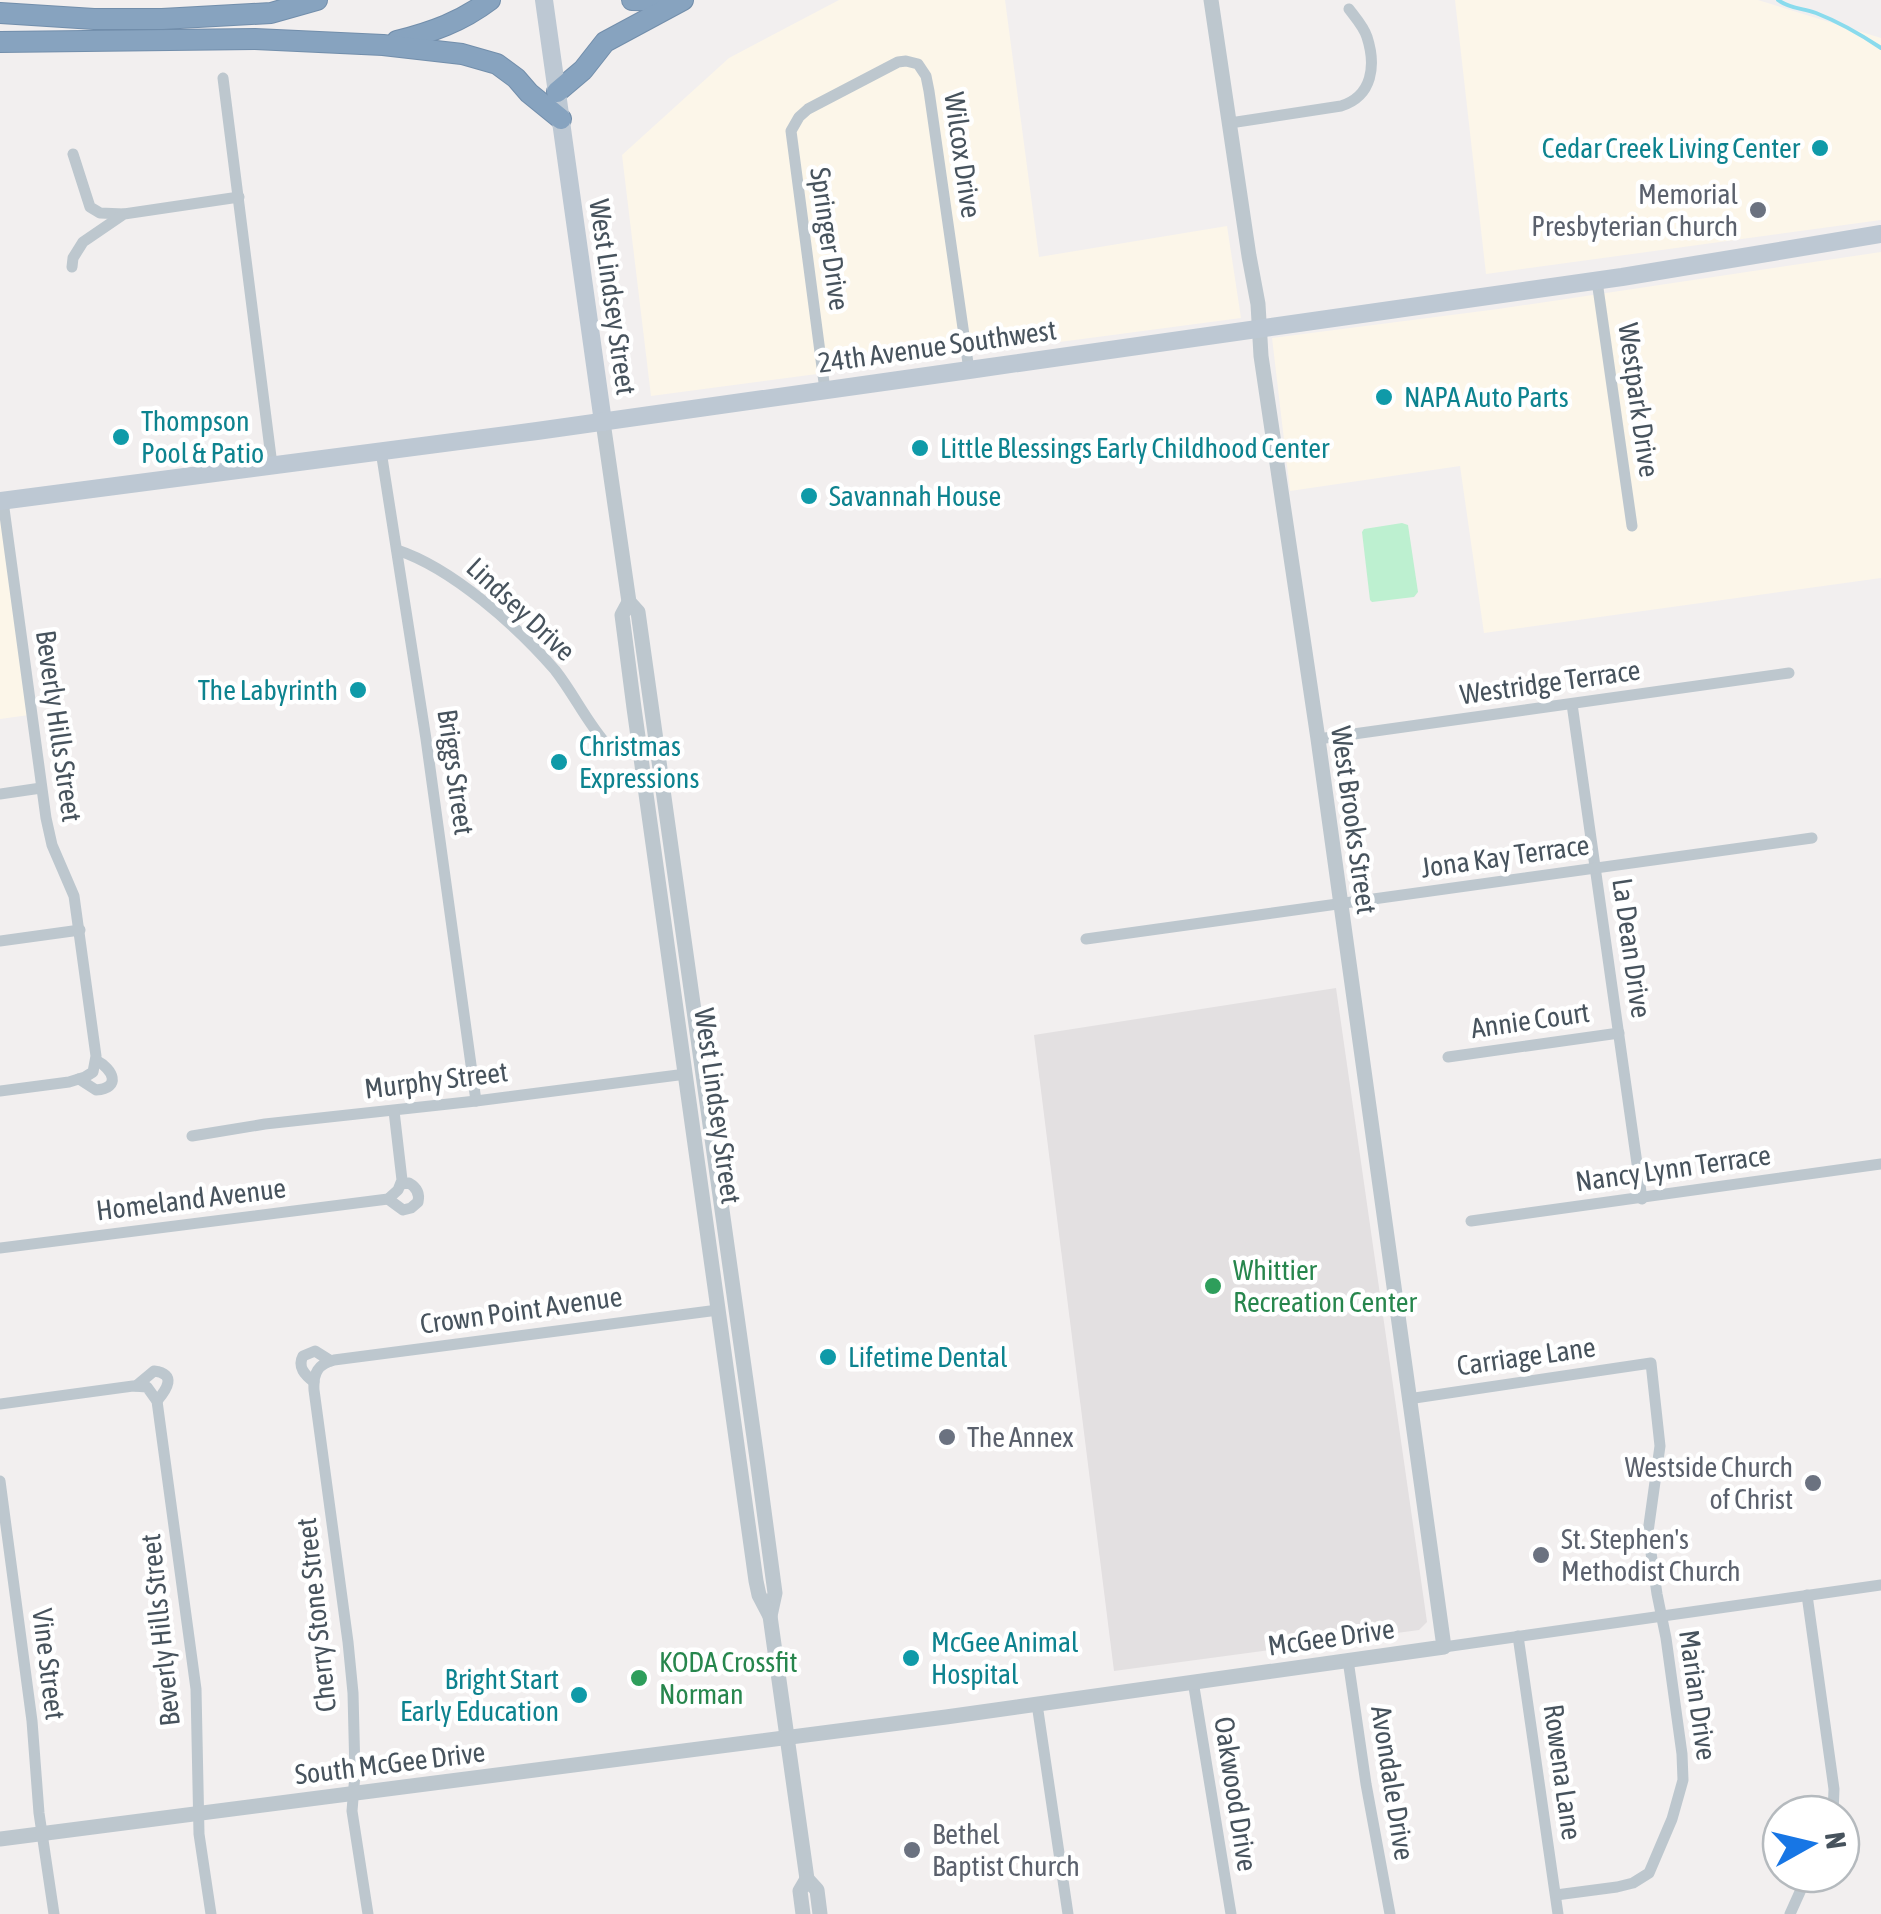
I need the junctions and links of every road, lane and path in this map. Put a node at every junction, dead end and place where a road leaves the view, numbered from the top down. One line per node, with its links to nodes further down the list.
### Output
1 (316, 0): 8 (highway)
2 (490, 0): 10 (highway)
3 (544, 0): 12 (main road, West Lindsey Street)
4 (632, 0): 6 (highway)
5 (1211, 0): 15 (street, West Brooks Street)
6 (682, 1): 12 (highway)
7 (1349, 8): 15 (street)
8 (0, 12)
9 (0, 42): 10 (highway)
10 (383, 45): 14 (highway)
11 (222, 78): 17 (street)
12 (557, 92): 14 (main road, West Lindsey Street)
13 (814, 105): 23 (street, Wilcox Drive); 24 (street, Springer Drive)
14 (561, 120): 25 (main road, West Lindsey Street)
15 (1230, 123): 22 (street, West Brooks Street)
16 (72, 154): 18 (street)
17 (239, 198): 18 (street); 27 (street)
18 (124, 214): 20 (street)
19 (1881, 234): 21 (main road, 24th Avenue Southwest)
20 (72, 267)
21 (1596, 281): 22 (main road, 24th Avenue Southwest); 29 (street, Westpark Drive)
22 (1260, 328): 23 (main road, 24th Avenue Southwest); 36 (street, West Brooks Street)
23 (969, 370): 24 (main road, 24th Avenue Southwest)
24 (825, 390): 25 (main road, 24th Avenue Southwest)
25 (603, 422): 26 (main road, 24th Avenue Southwest); 31 (street, West Lindsey Street)
26 (381, 451): 27 (main road, 24th Avenue Southwest); 30 (street, Briggs Street)
27 (272, 465): 28 (main road, 24th Avenue Southwest)
28 (1, 501): 39 (street, Beverly Hills Street)
29 (1632, 526)
30 (396, 550): 37 (street, Lindsey Drive); 55 (street, Briggs Street)
31 (629, 602): 34 (street, West Lindsey Street); 35 (street, West Lindsey Street)
32 (1789, 673): 33 (street, Westridge Terrace)
33 (1572, 704): 36 (street, Westridge Terrace); 42 (street, La Dean Drive)
34 (652, 705): 35 (street); 38 (street, West Lindsey Street)
35 (634, 708): 37 (street, West Lindsey Street)
36 (1318, 740): 43 (street, West Brooks Street)
37 (641, 755): 38 (street); 49 (street, West Lindsey Street)
38 (659, 756): 48 (street, West Lindsey Street)
39 (42, 788): 40 (street); 44 (street, Beverly Hills Street)
40 (0, 794)
41 (1812, 838): 42 (street, Jona Kay Terrace)
42 (1595, 868): 43 (street, Jona Kay Terrace); 47 (street, La Dean Drive)
43 (1340, 904): 45 (street, Jona Kay Terrace); 70 (street, West Brooks Street)
44 (80, 930): 46 (street); 51 (street, Beverly Hills Street)
45 (1086, 939)
46 (0, 941)
47 (1618, 1033): 50 (street, Annie Court); 61 (street, La Dean Drive)
48 (698, 1034): 49 (street); 53 (street, West Lindsey Street)
49 (680, 1036): 53 (street, West Lindsey Street)
50 (1448, 1056)
51 (95, 1066): 52 (street); 52 (street, Beverly Hills Street)
52 (79, 1079): 54 (street)
53 (692, 1080): 55 (street, Murphy Street); 64 (street, West Lindsey Street); 72 (street, West Lindsey Street)
54 (0, 1091)
55 (476, 1102): 56 (street, Murphy Street)
56 (394, 1111): 57 (street, Murphy Street); 59 (street, Homeland Avenue)
57 (192, 1136)
58 (1881, 1164): 61 (street, Nancy Lynn Terrace)
59 (401, 1184): 60 (street); 60 (street, Homeland Avenue)
60 (388, 1198): 63 (street, Homeland Avenue)
61 (1642, 1199): 62 (street, Nancy Lynn Terrace)
62 (1471, 1221)
63 (0, 1248)
64 (718, 1310): 65 (street, Crown Point Avenue); 73 (street, West Lindsey Street)
65 (331, 1361): 67 (street, Crown Point Avenue); 67 (street, Crown Point Avenue)
66 (1650, 1363): 70 (street, Carriage Lane); 80 (street, Marian Drive)
67 (315, 1376): 87 (street, Cherry Stone Street)
68 (136, 1386): 69 (street); 69 (street, Beverly Hills Street); 71 (street)
69 (154, 1396): 89 (street, Beverly Hills Street)
70 (1408, 1398): 82 (street, West Brooks Street)
71 (0, 1404)
72 (750, 1404): 73 (street); 74 (street, West Lindsey Street)
73 (732, 1407): 75 (street, West Lindsey Street)
74 (756, 1448): 75 (street); 79 (street, West Lindsey Street)
75 (738, 1451): 79 (street, West Lindsey Street)
76 (0, 1481): 90 (street, Vine Street)
77 (1881, 1585): 78 (street, McGee Drive)
78 (1807, 1596): 80 (street, McGee Drive); 88 (street)
79 (770, 1616): 86 (street, West Lindsey Street)
80 (1662, 1616): 81 (street, McGee Drive); 93 (street, Marian Drive)
81 (1518, 1636): 82 (street, McGee Drive); 93 (street, Rowena Lane)
82 (1444, 1647): 83 (street, McGee Drive)
83 (1348, 1660): 84 (street, McGee Drive); 101 (street, Avondale Drive)
84 (1193, 1682): 85 (street, McGee Drive); 100 (street, Oakwood Drive)
85 (1037, 1704): 86 (street, McGee Drive); 99 (street)
86 (787, 1737): 87 (street, South McGee Drive); 92 (street, West Lindsey Street)
87 (354, 1792): 89 (street, South McGee Drive); 96 (street, Cherry Stone Street)
88 (1834, 1794)
89 (198, 1813): 90 (street, South McGee Drive); 95 (street, Beverly Hills Street)
90 (42, 1834): 91 (street, South McGee Drive); 94 (street, Vine Street)
91 (0, 1839)
92 (807, 1880): 97 (street, West Lindsey Street); 98 (street, West Lindsey Street)
93 (1556, 1895): 102 (street, Rowena Lane)
94 (54, 1914)
95 (211, 1914)
96 (368, 1914)
97 (803, 1914)
98 (820, 1914)
99 (1068, 1914)
100 (1231, 1914)
101 (1390, 1914)
102 (1558, 1914)

